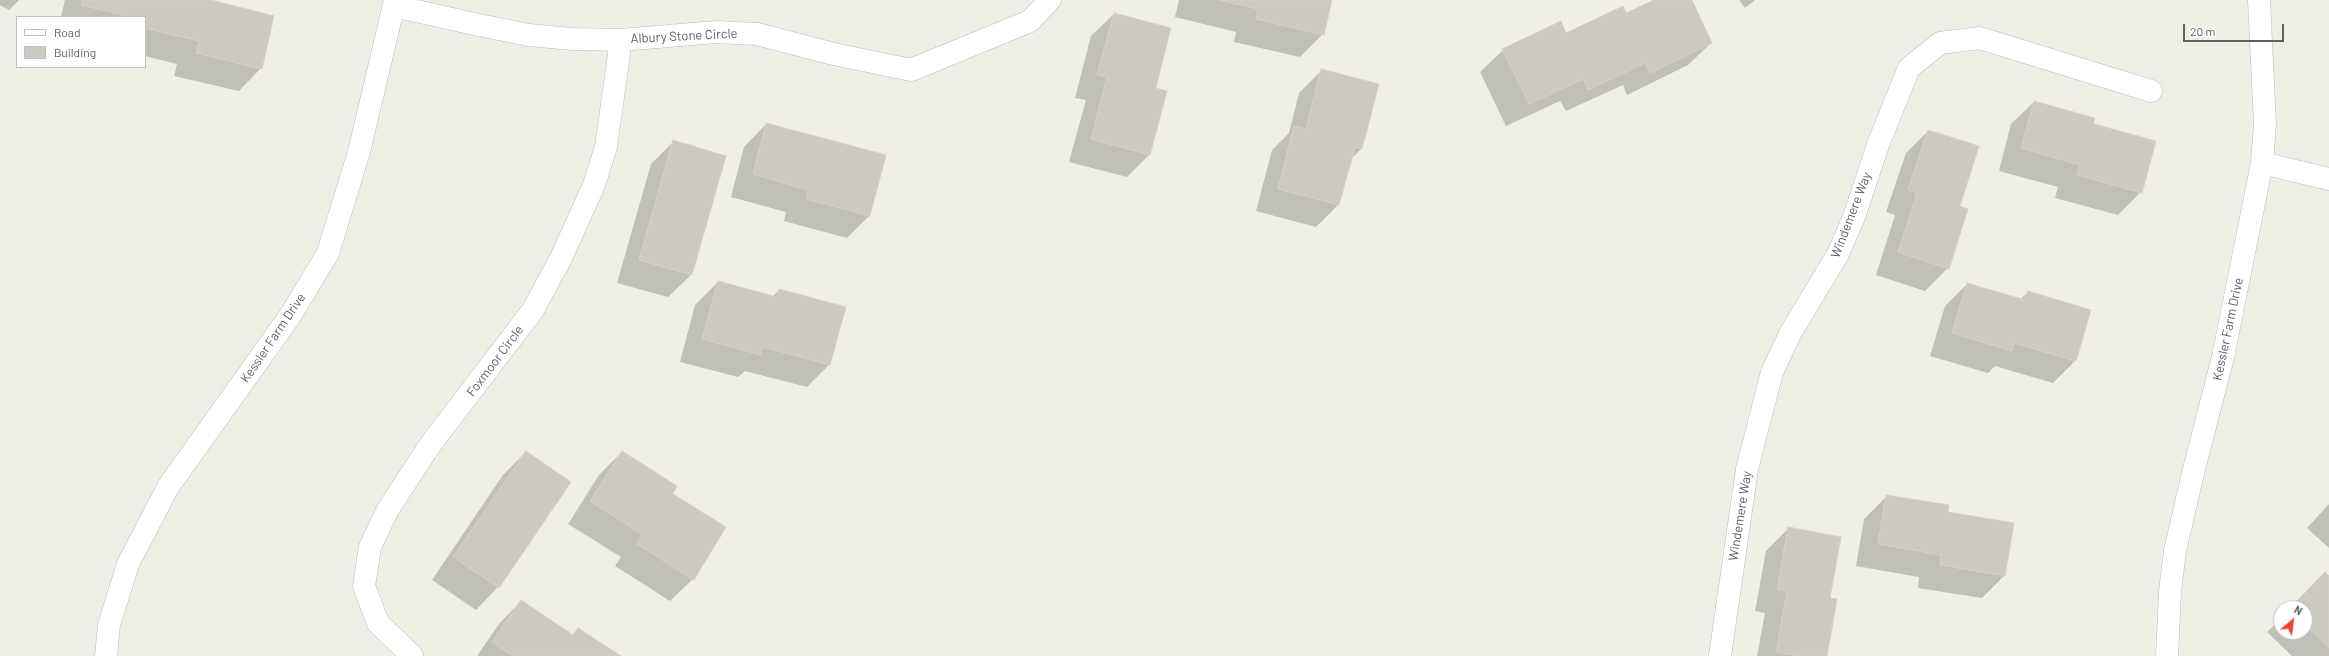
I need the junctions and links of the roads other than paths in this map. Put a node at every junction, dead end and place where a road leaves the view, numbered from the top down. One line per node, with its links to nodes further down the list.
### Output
1 (1050, 0): 4 (street, Albury Stone Circle)
2 (2259, 0): 6 (street, Kessler Farm Drive)
3 (395, 3): 4 (street, Albury Stone Circle); 8 (street, Kessler Farm Drive)
4 (621, 40): 9 (street, Foxmoor Circle)
5 (2150, 91): 10 (street, Windemere Way)
6 (2262, 163): 7 (street); 11 (street, Kessler Farm Drive)
7 (2329, 179)
8 (106, 656)
9 (412, 656)
10 (1720, 656)
11 (2167, 656)

